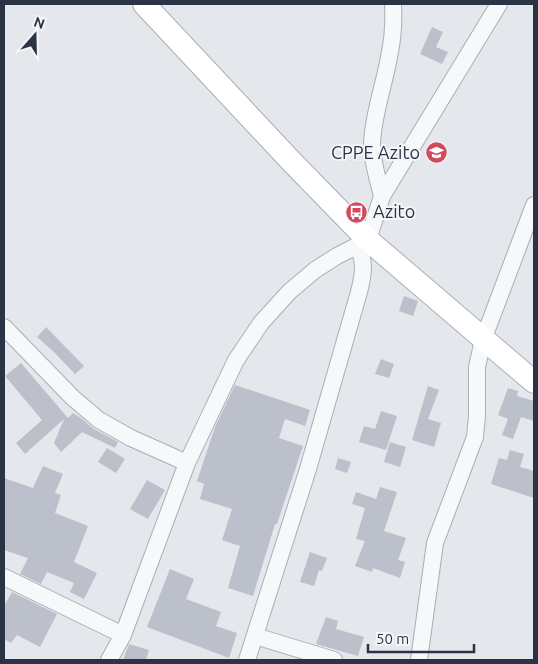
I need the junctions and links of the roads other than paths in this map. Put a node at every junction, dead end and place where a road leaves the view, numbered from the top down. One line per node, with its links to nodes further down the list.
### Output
1 (144, 4): 6 (street)
2 (394, 4): 4 (street)
3 (499, 4): 4 (street)
4 (382, 196): 6 (street)
5 (534, 205): 8 (street)
6 (363, 242): 8 (street); 10 (street); 13 (street)
7 (4, 326): 10 (street)
8 (484, 340): 9 (street); 17 (street)
9 (534, 382)
10 (187, 463): 12 (street)
11 (4, 577): 12 (street)
12 (124, 635): 14 (street)
13 (255, 636): 15 (street); 16 (street)
14 (109, 660)
15 (247, 660)
16 (334, 660)
17 (419, 660)

